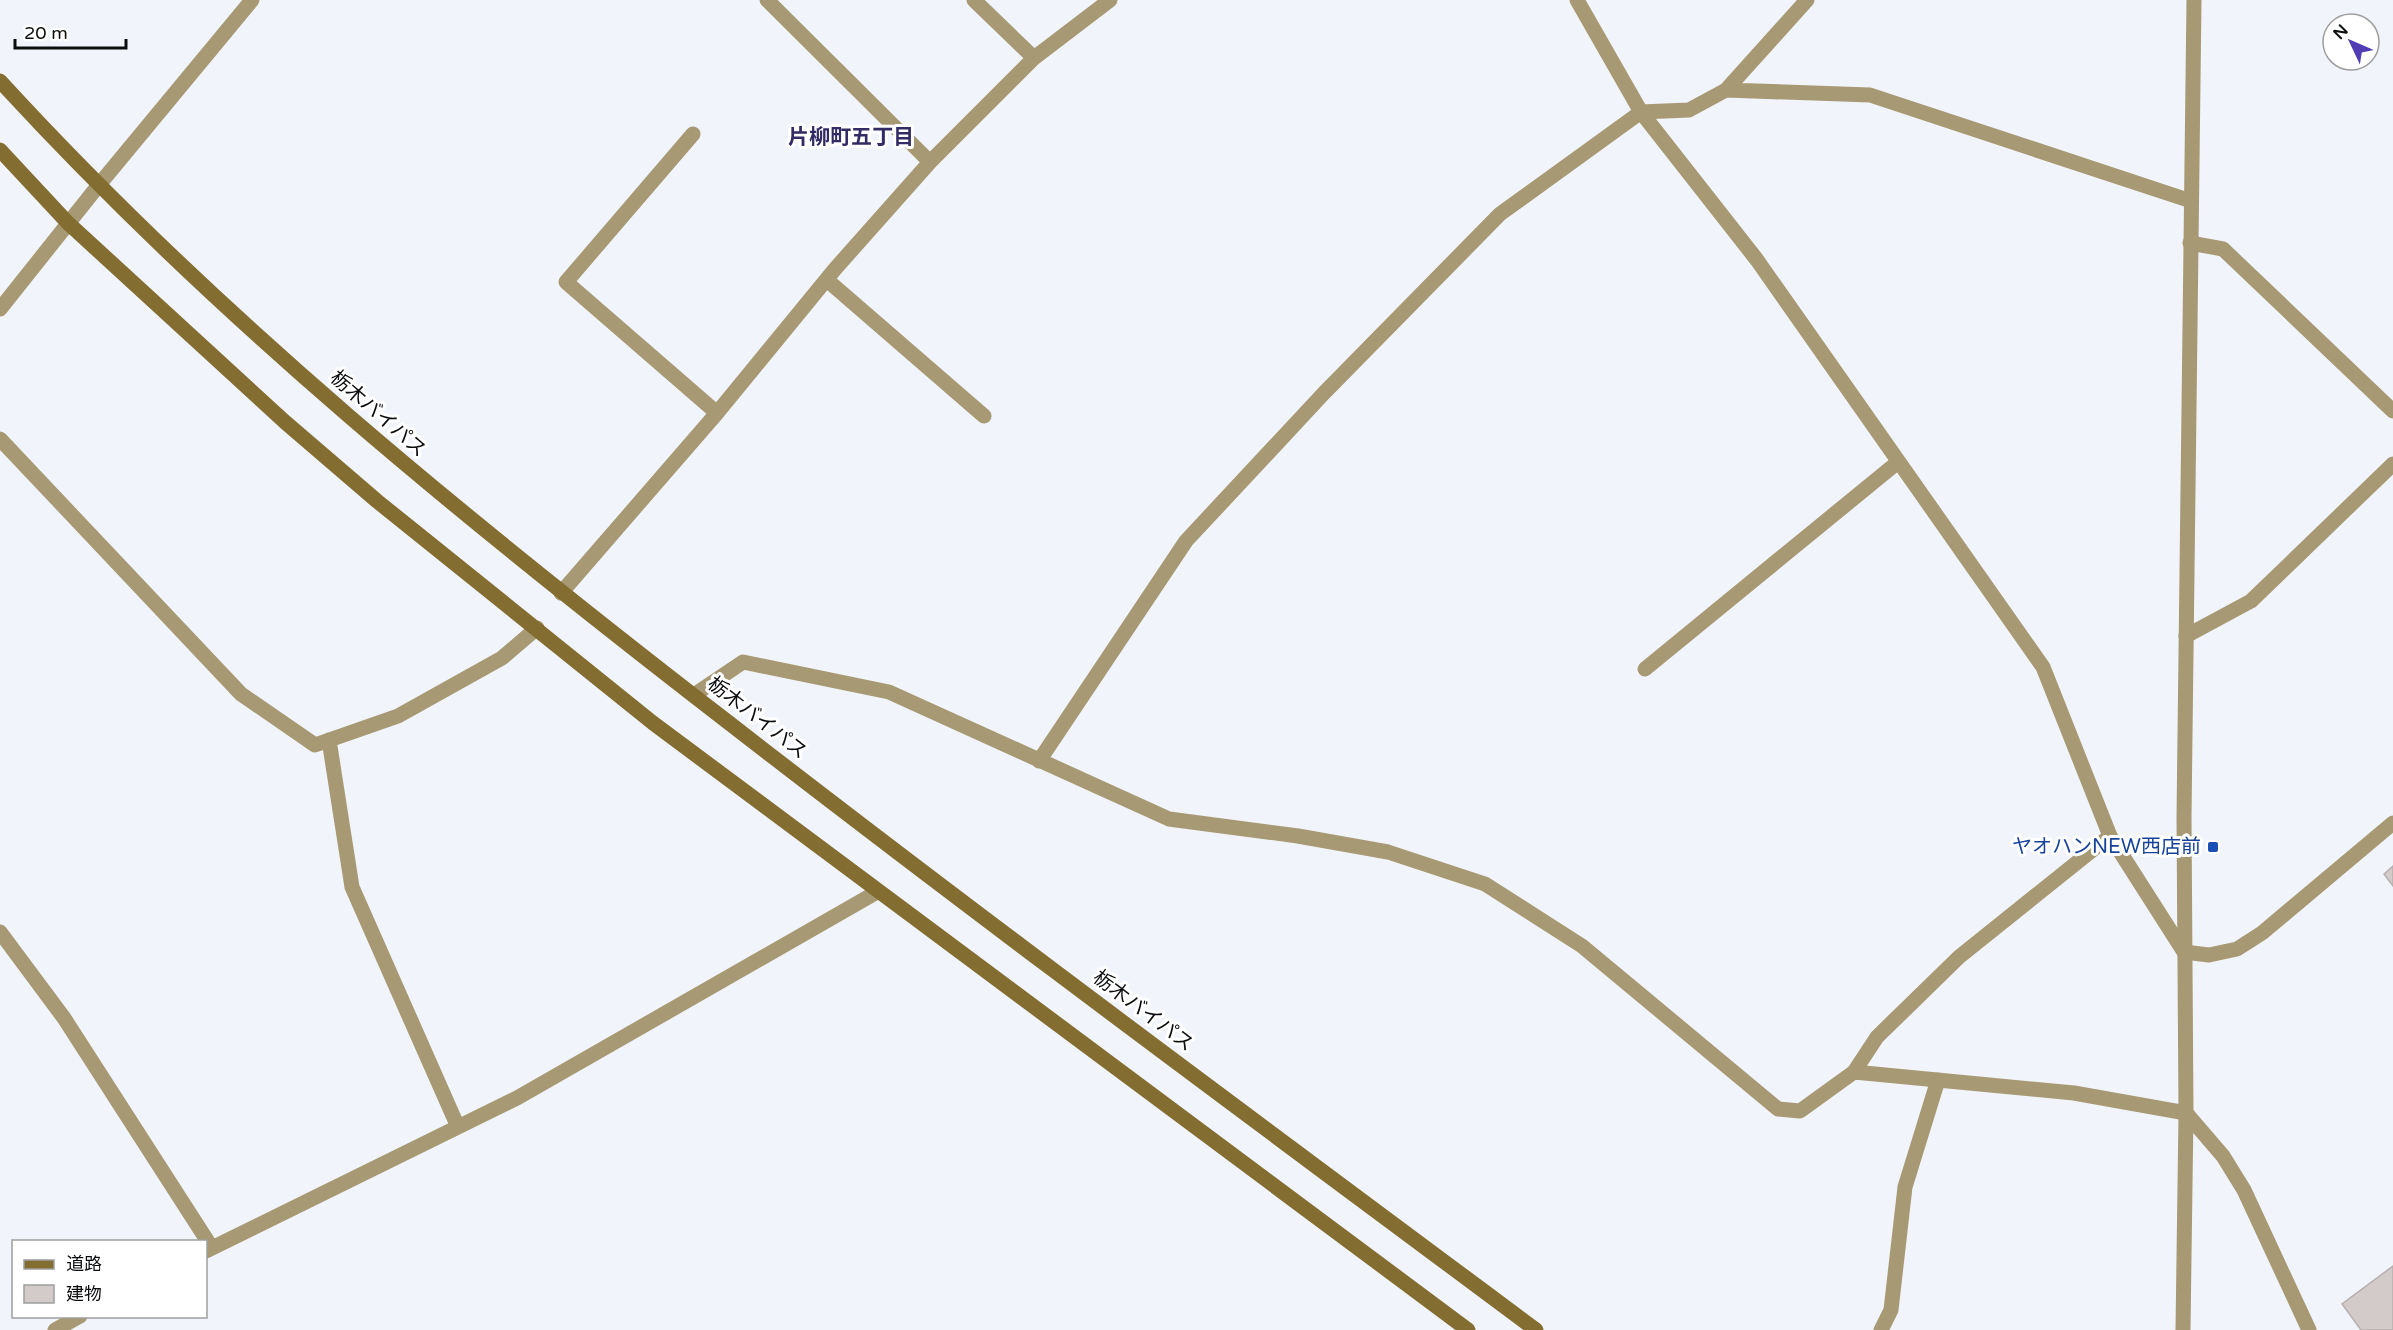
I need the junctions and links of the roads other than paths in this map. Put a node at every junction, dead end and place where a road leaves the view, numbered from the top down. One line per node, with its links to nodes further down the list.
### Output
1 (252, 0): 15 (street)
2 (767, 0): 14 (street)
3 (974, 0): 8 (street)
4 (1110, 0): 8 (street)
5 (1577, 0): 11 (street)
6 (1807, 0): 10 (street)
7 (2194, 0): 16 (street)
8 (1035, 58): 14 (street)
9 (0, 81): 15 (main road, 栃木バイパス)
10 (1726, 90): 11 (street); 16 (street)
11 (1641, 112): 25 (street); 33 (street)
12 (693, 134): 22 (street)
13 (0, 150): 17 (main road)
14 (930, 162): 19 (street)
15 (98, 186): 17 (street); 27 (main road, 栃木バイパス)
16 (2191, 201): 18 (street)
17 (68, 223): 20 (street); 28 (main road)
18 (2190, 243): 21 (street); 29 (street)
19 (827, 280): 22 (street); 23 (street)
20 (0, 309)
21 (2393, 411)
22 (717, 413): 27 (street)
23 (984, 416)
24 (0, 439): 32 (street)
25 (1898, 462): 30 (street); 35 (street)
26 (2393, 464): 29 (street)
27 (561, 593): 31 (main road, 栃木バイパス)
28 (537, 628): 32 (street); 36 (main road)
29 (2186, 636): 38 (street)
30 (1645, 669)
31 (694, 695): 33 (street); 48 (main road, 栃木バイパス)
32 (329, 740): 42 (street)
33 (1039, 761): 39 (street)
34 (2393, 823): 38 (street)
35 (2110, 836): 38 (street); 39 (street)
36 (877, 892): 42 (street); 47 (main road)
37 (0, 932): 43 (street)
38 (2184, 952): 41 (street)
39 (1854, 1072): 40 (street)
40 (1938, 1080): 41 (street); 49 (street)
41 (2186, 1113): 50 (street); 51 (street)
42 (458, 1127): 44 (street)
43 (203, 1240)
44 (209, 1249)
45 (78, 1318): 46 (street)
46 (55, 1330)
47 (1468, 1330)
48 (1536, 1330)
49 (1881, 1330)
50 (2183, 1330)
51 (2309, 1330)

